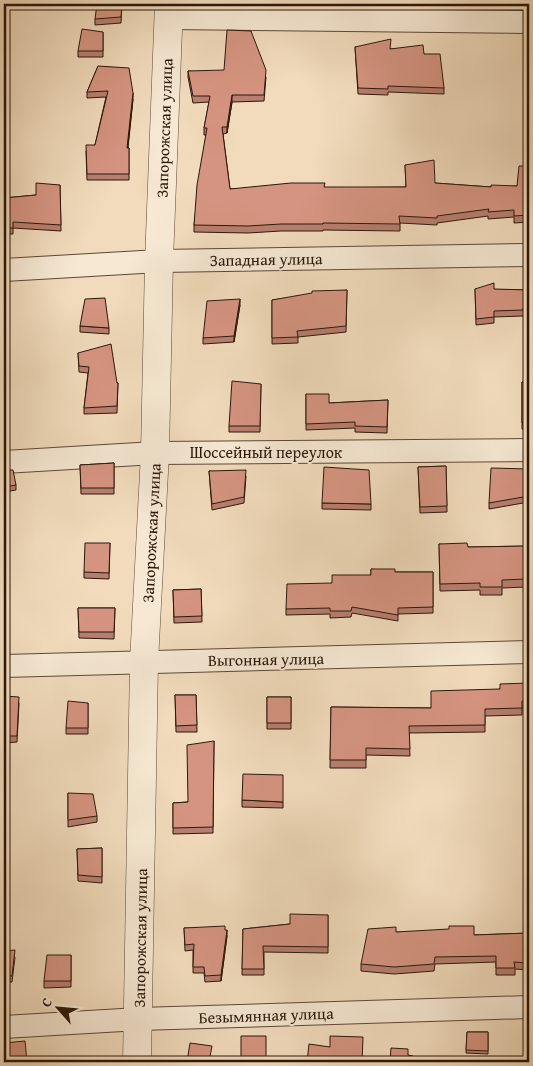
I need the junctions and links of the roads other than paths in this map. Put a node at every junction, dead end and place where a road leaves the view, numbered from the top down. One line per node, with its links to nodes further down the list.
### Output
1 (169, 11): 2 (street); 4 (street, Запорожская улица)
2 (529, 22)
3 (529, 255): 4 (street, Западная улица)
4 (159, 261): 5 (street, Западная улица); 7 (street, Запорожская улица)
5 (4, 270)
6 (529, 450): 7 (street, Шоссейный переулок)
7 (155, 453): 8 (street, Шоссейный переулок); 10 (street, Запорожская улица)
8 (4, 462)
9 (529, 652): 10 (street, Выгонная улица)
10 (144, 662): 11 (street, Выгонная улица); 13 (street, Запорожская улица)
11 (4, 666)
12 (529, 1007): 13 (street, Безымянная улица)
13 (139, 1019): 14 (street, Безымянная улица); 15 (street, Запорожская улица)
14 (4, 1027)
15 (137, 1062)

